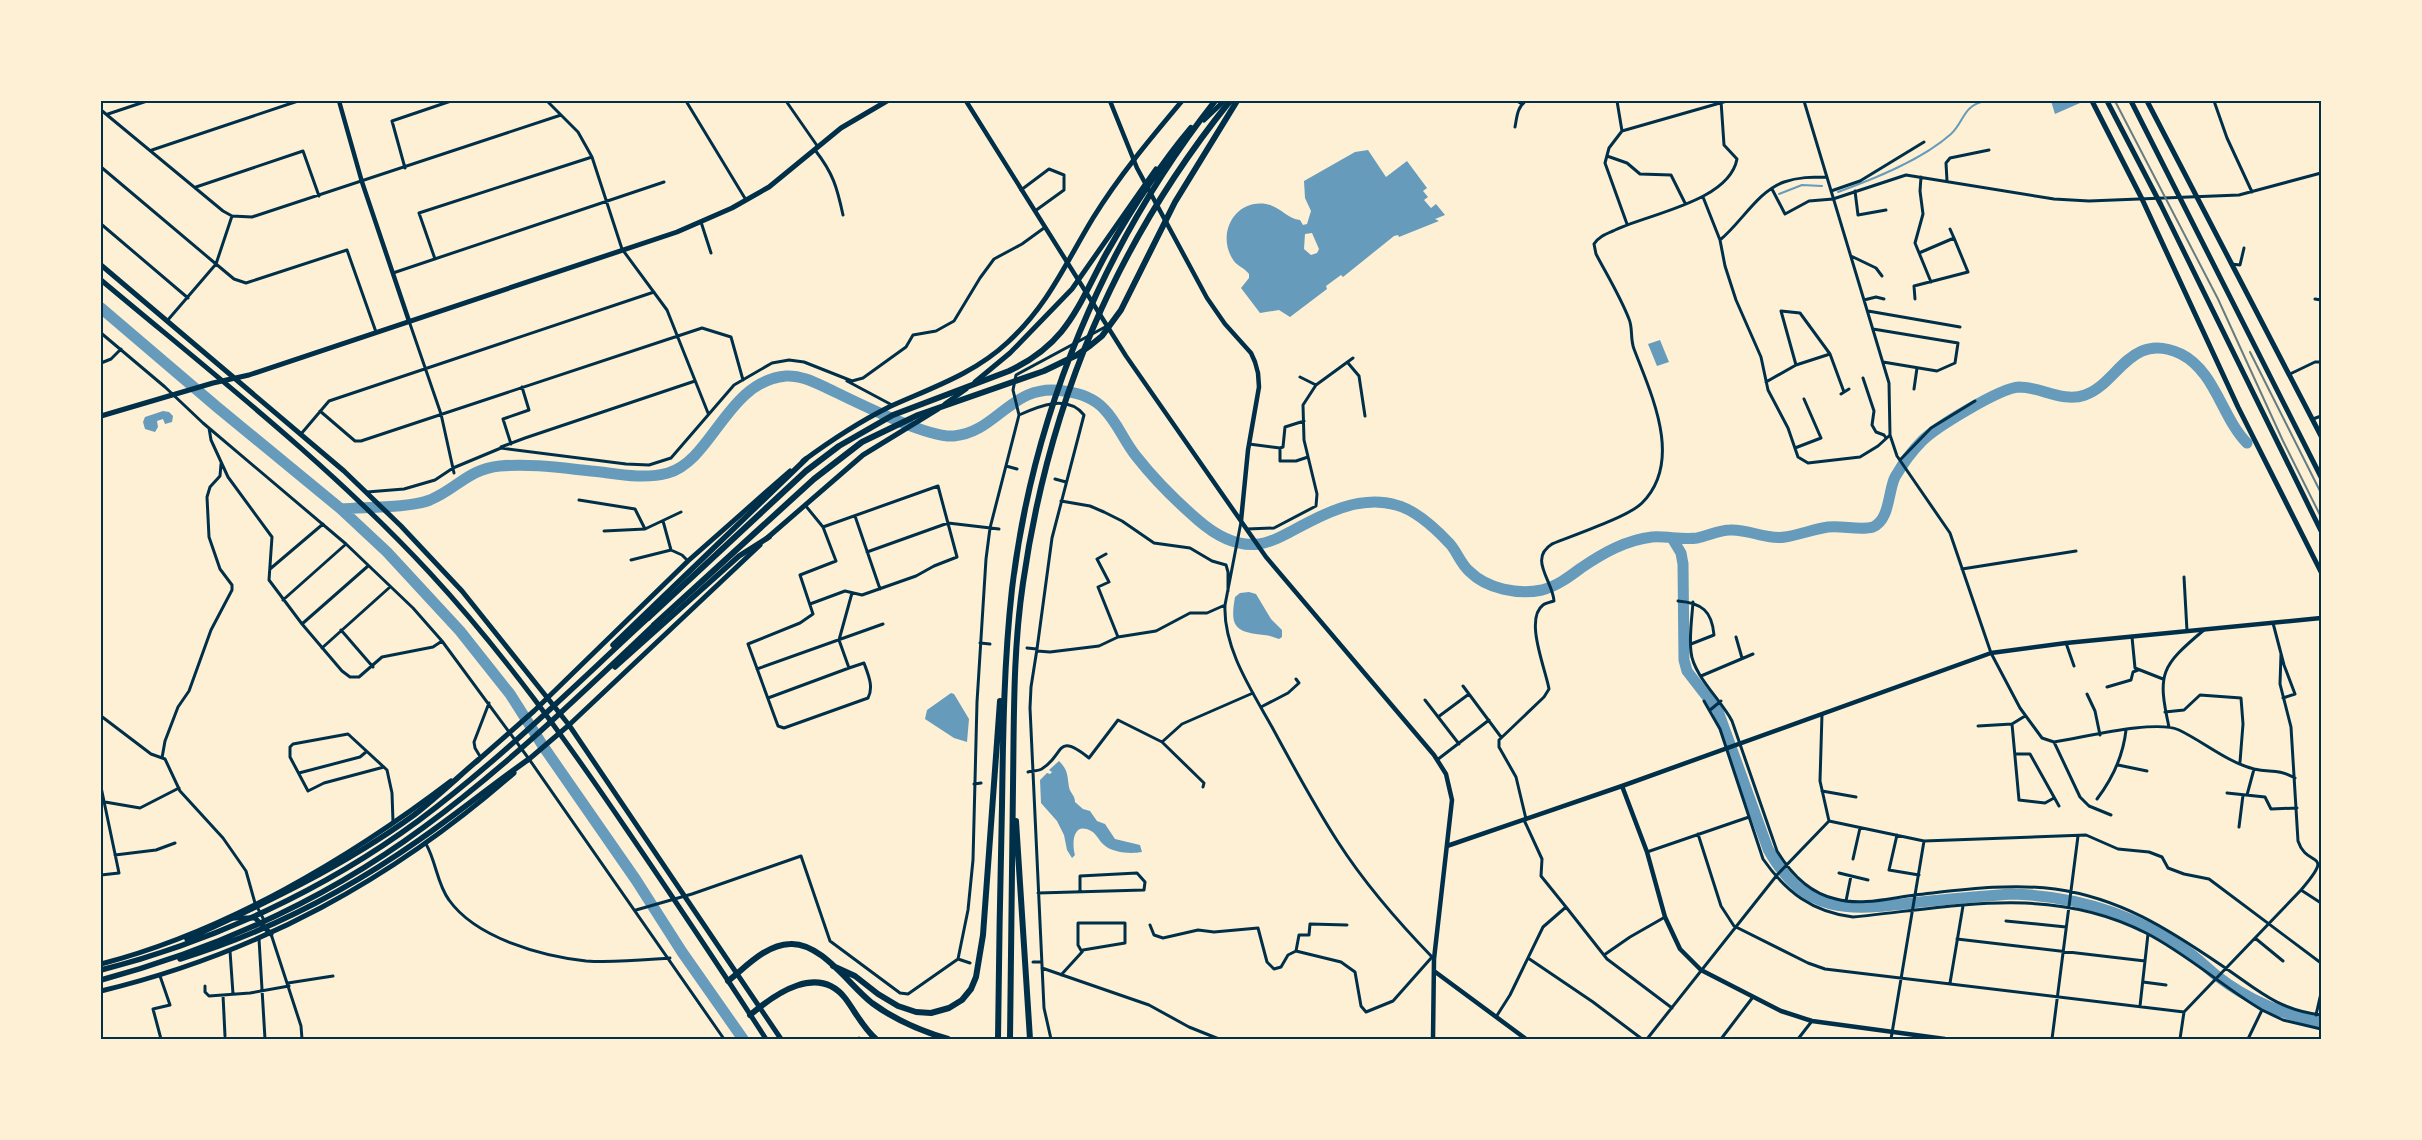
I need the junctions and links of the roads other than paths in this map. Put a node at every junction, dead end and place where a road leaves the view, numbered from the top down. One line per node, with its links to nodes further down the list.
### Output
1 (147, 101): 29 (street)
2 (298, 101): 35 (street)
3 (339, 101): 46 (street)
4 (451, 101): 41 (street)
5 (547, 101): 30 (street)
6 (686, 101): 60 (street)
7 (786, 101): 34 (street)
8 (887, 101): 34 (main road)
9 (966, 101): 51 (street)
10 (1110, 101): 39 (street)
11 (1182, 101): 39 (main road)
12 (1224, 101): 48 (main road)
13 (1230, 101): 275 (highway)
14 (1237, 101): 207 (highway)
15 (1517, 101): 27 (street)
16 (1526, 101): 27 (street)
17 (1617, 101): 32 (street)
18 (1727, 101): 25 (street)
19 (1804, 101): 44 (street)
20 (2092, 101): 59 (main road)
21 (2107, 101): 177 (main road)
22 (2131, 101): 158 (main road)
23 (2147, 101): 57 (main road)
24 (2214, 101): 54 (street)
25 (1722, 102): 32 (street); 56 (street)
26 (1214, 103): 202 (highway); 235 (highway)
27 (1522, 104): 31 (street)
28 (101, 110): 29 (street)
29 (107, 115): 35 (street)
30 (561, 115): 38 (street); 41 (street)
31 (1515, 127)
32 (1622, 131): 37 (street)
33 (1924, 142): 52 (street)
34 (816, 148): 60 (main road); 66 (street)
35 (152, 150): 49 (street)
36 (1989, 150): 45 (street)
37 (1606, 156): 62 (street); 69 (street)
38 (592, 157): 61 (street); 79 (street)
39 (1132, 159): 48 (street); 81 (main road)
40 (101, 167): 80 (street)
41 (405, 168): 46 (street)
42 (2321, 173): 54 (street)
43 (1921, 176): 45 (street); 53 (street); 77 (street)
44 (1827, 177): 50 (street); 52 (street)
45 (1947, 181): 59 (street)
46 (362, 182): 55 (street); 84 (street)
47 (664, 182): 61 (street)
48 (1145, 184): 87 (main road); 147 (street)
49 (195, 187): 55 (street); 65 (street)
50 (1772, 189): 58 (street); 73 (street)
51 (1020, 190): 64 (street); 64 (street)
52 (1831, 191): 58 (street)
53 (1855, 191): 58 (street); 63 (street)
54 (2252, 192): 57 (street)
55 (319, 196): 65 (street)
56 (1703, 197): 62 (street); 73 (street)
57 (2196, 197): 59 (street); 82 (main road)
58 (1833, 199): 78 (street)
59 (2142, 199): 191 (main road)
60 (746, 200): 67 (main road)
61 (608, 201): 75 (street); 79 (street)
62 (1685, 203): 69 (street)
63 (1886, 210)
64 (1034, 212): 70 (street)
65 (232, 216): 80 (street)
66 (843, 216)
67 (701, 222): 75 (main road); 76 (street)
68 (101, 224): 90 (street)
69 (1627, 224): 267 (street)
70 (1044, 228): 81 (street); 122 (street)
71 (1950, 229): 72 (street)
72 (1954, 238): 77 (street); 88 (street)
73 (1720, 240): 123 (street)
74 (2244, 248): 82 (street)
75 (622, 249): 89 (street); 98 (main road)
76 (711, 253)
77 (1919, 253): 88 (street)
78 (1851, 256): 85 (street); 94 (street)
79 (435, 259): 84 (street)
80 (216, 264): 90 (street); 102 (street)
81 (1068, 264): 87 (street); 131 (main road)
82 (2230, 264): 115 (main road)
83 (101, 266): 97 (main road)
84 (392, 273): 98 (street)
85 (1882, 276)
86 (101, 280): 120 (main road)
87 (1079, 280): 99 (street); 164 (main road)
88 (1931, 282): 92 (street)
89 (654, 292): 104 (street); 114 (street)
90 (188, 298): 97 (street)
91 (1884, 299): 94 (street)
92 (1915, 299)
93 (2315, 299): 95 (street)
94 (1864, 300): 96 (street)
95 (2321, 300)
96 (1868, 311): 100 (street); 101 (street)
97 (168, 321): 118 (main road)
98 (409, 321): 102 (main road); 114 (street)
99 (1108, 326): 135 (street); 168 (street)
100 (1960, 327)
101 (1873, 329): 108 (street); 113 (street)
102 (376, 332): 118 (main road)
103 (101, 333): 105 (street)
104 (677, 336): 119 (street); 121 (street); 125 (street)
105 (121, 349): 110 (street); 128 (street)
106 (1830, 354): 112 (street); 112 (street); 126 (street)
107 (1354, 358): 111 (street)
108 (1883, 362): 113 (street); 143 (street)
109 (2321, 362): 115 (street)
110 (101, 363)
111 (1348, 363): 124 (street); 137 (street)
112 (1796, 365): 123 (street)
113 (1917, 368): 127 (street)
114 (425, 369): 132 (street); 134 (street)
115 (2290, 374): 139 (main road)
116 (1300, 377): 124 (street)
117 (1863, 378): 145 (street)
118 (236, 379): 120 (main road); 142 (main road)
119 (743, 380): 122 (street); 133 (street)
120 (221, 381): 128 (main road); 250 (main road)
121 (695, 381): 133 (street); 146 (street)
122 (846, 381): 131 (street)
123 (1766, 382): 150 (street)
124 (1316, 385): 140 (street)
125 (522, 387): 134 (street); 146 (street)
126 (1849, 389)
127 (1914, 389)
128 (172, 395): 136 (main road); 141 (street)
129 (1804, 399): 150 (street)
130 (1975, 401): 153 (street)
131 (891, 407): 152 (main road)
132 (320, 411): 134 (street); 142 (street)
133 (708, 413): 148 (street)
134 (441, 414): 156 (street)
135 (1020, 414): 155 (street); 160 (street)
136 (101, 416)
137 (1365, 416)
138 (2321, 416): 139 (street)
139 (2313, 420): 144 (main road)
140 (1304, 421): 149 (street); 151 (street)
141 (209, 428): 154 (street); 170 (street)
142 (301, 434): 161 (main road)
143 (1890, 435): 145 (street); 153 (street)
144 (2321, 436)
145 (1886, 438): 150 (street)
146 (511, 444): 148 (street)
147 (1249, 444): 149 (street); 168 (street)
148 (501, 448): 156 (street)
149 (1280, 448): 151 (street)
150 (1795, 448)
151 (1308, 458): 175 (street)
152 (806, 459): 187 (main road); 238 (highway)
153 (1900, 461): 189 (street)
154 (222, 462): 190 (street); 276 (street)
155 (1006, 466): 157 (street); 172 (street)
156 (454, 470): 161 (street)
157 (1017, 470)
158 (2321, 477)
159 (1055, 480): 160 (street)
160 (1066, 482): 163 (street)
161 (368, 493): 242 (main road)
162 (579, 500): 173 (street)
163 (1062, 501): 180 (street); 196 (street)
164 (805, 505): 171 (street); 178 (main road)
165 (682, 512): 167 (street)
166 (854, 516): 169 (street); 171 (street); 184 (street)
167 (663, 521): 173 (street); 182 (street)
168 (1241, 522): 175 (street); 196 (street)
169 (948, 523): 172 (street); 184 (street); 194 (street)
170 (323, 524): 181 (street); 190 (street)
171 (823, 527): 200 (street)
172 (990, 528): 174 (street); 216 (street)
173 (645, 529): 176 (street)
174 (999, 529)
175 (1247, 529): 279 (street)
176 (604, 531)
177 (2321, 531)
178 (769, 537): 245 (highway); 260 (main road)
179 (1046, 537): 180 (street)
180 (1052, 538): 222 (street)
181 (346, 544): 188 (street); 197 (street)
182 (671, 550): 186 (street); 187 (street)
183 (2076, 551): 189 (street)
184 (867, 552): 194 (street)
185 (1106, 554): 211 (street)
186 (631, 560)
187 (688, 562): 242 (main road)
188 (368, 566): 193 (street); 205 (street)
189 (1962, 568): 223 (street)
190 (270, 569): 197 (street)
191 (2321, 572)
192 (2184, 577): 210 (street)
193 (390, 587): 208 (street); 215 (street)
194 (880, 589): 195 (street)
195 (852, 593): 200 (street); 214 (street)
196 (1228, 593): 201 (street)
197 (283, 600): 205 (street)
198 (1678, 601): 199 (street)
199 (1693, 602): 219 (street); 219 (street)
200 (810, 604): 230 (street)
201 (1225, 605): 211 (street); 239 (street)
202 (648, 618): 238 (highway)
203 (2321, 618): 204 (street)
204 (2273, 623): 209 (street); 225 (street)
205 (302, 624): 220 (street)
206 (883, 624): 214 (street)
207 (654, 625): 245 (highway)
208 (341, 630): 220 (street); 227 (street)
209 (2204, 630): 210 (street); 234 (street)
210 (2187, 632): 213 (street)
211 (1118, 637): 222 (street)
212 (1736, 637): 226 (street)
213 (2132, 637): 217 (street); 231 (street)
214 (839, 640): 229 (street); 230 (street)
215 (442, 641): 227 (street); 249 (street)
216 (980, 643): 218 (street); 290 (street)
217 (2066, 643): 223 (street); 228 (street)
218 (990, 644)
219 (1691, 644): 232 (street)
220 (322, 648): 227 (street)
221 (1027, 648): 222 (street)
222 (1037, 650): 284 (street)
223 (1991, 653): 254 (street); 256 (street)
224 (1753, 654): 226 (street)
225 (2281, 654): 244 (street); 244 (street)
226 (1742, 658): 232 (street)
227 (373, 666)
228 (2074, 666)
229 (849, 668): 243 (street); 243 (street)
230 (757, 669): 243 (street)
231 (2138, 670): 234 (street); 237 (street)
232 (1701, 676): 248 (street)
233 (1296, 679): 251 (street)
234 (2163, 680): 253 (street)
235 (1003, 683): 375 (highway); 425 (highway)
236 (1463, 686): 240 (street)
237 (2107, 687)
238 (568, 692): 374 (highway)
239 (1253, 693): 251 (street); 268 (street)
240 (1469, 694): 257 (street); 258 (street)
241 (2087, 694): 266 (street)
242 (548, 697): 250 (main road); 260 (main road)
243 (768, 698)
244 (2283, 698): 288 (street)
245 (575, 700): 381 (highway)
246 (1425, 700): 257 (street)
247 (1704, 701): 252 (street)
248 (1721, 701): 252 (street); 271 (street)
249 (490, 703): 265 (street); 277 (street)
250 (540, 705): 264 (main road); 265 (main road)
251 (1261, 707): 364 (street)
252 (1710, 710): 272 (street)
253 (2165, 712): 262 (street); 280 (street)
254 (1822, 714): 271 (street); 295 (street)
255 (101, 716): 276 (street)
256 (2025, 716): 259 (street); 269 (street)
257 (1438, 717): 270 (street)
258 (1489, 720): 267 (street); 270 (street)
259 (2012, 724): 261 (street); 274 (street)
260 (569, 725): 264 (main road); 335 (main road)
261 (1978, 726)
262 (2169, 727): 263 (street); 280 (street)
263 (2126, 730): 266 (street); 281 (street)
264 (560, 732): 278 (main road); 336 (main road)
265 (510, 733): 277 (main road); 278 (street)
266 (2100, 734): 269 (street)
267 (1502, 737): 308 (street)
268 (1162, 742): 284 (street); 294 (street)
269 (2054, 742): 306 (street)
270 (1459, 744): 279 (street)
271 (1740, 744): 272 (street); 323 (street)
272 (1726, 749): 291 (street); 307 (street)
273 (366, 752): 282 (street); 287 (street); 287 (street)
274 (2015, 754): 299 (street); 299 (street)
275 (1013, 757): 426 (highway); 427 (highway)
276 (162, 758): 293 (street)
277 (479, 759): 310 (main road); 374 (highway)
278 (530, 759): 318 (main road); 343 (street); 381 (highway)
279 (1437, 760): 319 (street)
280 (2240, 762): 283 (street)
281 (2118, 765): 285 (street); 300 (street)
282 (384, 767): 287 (street); 310 (street)
283 (2254, 769): 288 (street); 297 (street)
284 (1034, 771): 286 (street); 333 (street)
285 (2147, 771)
286 (1028, 772)
287 (299, 773)
288 (2294, 778): 305 (street)
289 (981, 783): 290 (street)
290 (974, 784): 366 (street)
291 (1622, 786): 308 (street); 320 (street)
292 (101, 787): 301 (street)
293 (179, 788): 301 (street); 338 (street)
294 (1203, 788)
295 (1822, 791): 298 (street); 309 (street)
296 (2227, 793): 297 (street)
297 (2245, 795): 305 (street); 311 (street)
298 (1856, 798)
299 (2054, 798): 302 (street)
300 (2097, 799)
301 (105, 802): 303 (street)
302 (2058, 806)
303 (106, 807): 304 (street); 321 (street)
304 (101, 808)
305 (2297, 808): 330 (street)
306 (2111, 815)
307 (1749, 817): 313 (street); 328 (street)
308 (1525, 820): 319 (street); 342 (street)
309 (1829, 821): 312 (street); 323 (street)
310 (393, 822): 338 (main road)
311 (2239, 827)
312 (1860, 828): 314 (street); 322 (street)
313 (1698, 834): 320 (street); 351 (street)
314 (1896, 835): 316 (street); 326 (street)
315 (2078, 836): 316 (street); 332 (street); 349 (street)
316 (1924, 841): 326 (street)
317 (175, 843): 321 (street)
318 (426, 844): 353 (main road); 363 (street)
319 (1447, 846): 364 (street)
320 (1647, 852): 345 (street)
321 (115, 855): 325 (street)
322 (1853, 860)
323 (1785, 865): 328 (street); 337 (street)
324 (1839, 873): 327 (street)
325 (101, 875)
326 (1919, 875): 334 (street)
327 (1851, 876): 329 (street); 337 (street)
328 (1775, 877): 344 (street); 351 (street)
329 (1868, 880)
330 (2301, 890): 339 (street); 349 (street)
331 (1080, 892): 331 (street); 333 (street)
332 (2071, 892): 334 (street); 341 (street); 377 (street)
333 (1038, 893): 370 (street)
334 (1916, 895): 337 (street); 344 (street)
335 (686, 896): 336 (street); 382 (main road); 399 (street)
336 (674, 899): 343 (street); 389 (main road)
337 (1846, 901)
338 (255, 903): 346 (main road); 353 (street)
339 (2321, 903)
340 (1963, 906): 341 (street); 344 (street); 357 (street)
341 (2069, 906): 352 (street); 354 (street)
342 (1566, 907): 362 (street); 365 (street)
343 (636, 910): 363 (street)
344 (1914, 911): 386 (street)
345 (1665, 917): 362 (street); 379 (street)
346 (225, 918): 353 (main road); 373 (main road)
347 (2006, 921): 352 (street)
348 (1150, 925): 359 (street)
349 (2269, 925): 355 (street); 372 (street)
350 (1347, 926): 359 (street)
351 (1734, 926): 379 (street); 386 (street)
352 (2066, 927): 361 (street)
353 (271, 934): 356 (main road); 392 (street)
354 (2148, 934): 367 (street); 387 (street)
355 (2255, 938): 368 (street); 377 (street)
356 (259, 939): 358 (main road); 396 (street)
357 (1957, 939): 361 (street); 391 (street)
358 (230, 951): 383 (main road); 398 (street)
359 (1296, 951): 364 (street)
360 (1082, 952): 360 (street); 384 (street)
361 (2063, 952): 367 (street); 402 (street)
362 (1604, 955): 406 (street)
363 (670, 958): 421 (street)
364 (1433, 958): 380 (street)
365 (1528, 958): 411 (street); 432 (street)
366 (958, 959): 371 (street); 399 (street)
367 (2145, 961): 390 (street)
368 (2284, 961)
369 (1033, 962): 370 (street)
370 (1041, 962): 376 (street)
371 (970, 963)
372 (2321, 963)
373 (101, 964)
374 (120, 966): 378 (highway)
375 (834, 966): 382 (highway); 424 (highway)
376 (1042, 968): 384 (street); 428 (street)
377 (2225, 968): 387 (street); 410 (street)
378 (101, 970)
379 (1701, 970): 401 (street); 406 (street)
380 (1434, 971): 411 (street); 430 (street)
381 (122, 974): 388 (highway)
382 (738, 974): 389 (highway); 404 (main road)
383 (160, 975): 395 (main road); 418 (street)
384 (1061, 975): 417 (street)
385 (333, 976): 392 (street)
386 (1901, 977): 391 (street); 414 (street)
387 (2215, 979): 407 (street); 408 (street)
388 (101, 980)
389 (728, 981): 409 (main road)
390 (2143, 982): 393 (street); 405 (street)
391 (1950, 983): 402 (street)
392 (289, 985): 396 (street); 420 (street)
393 (2166, 985)
394 (205, 986): 400 (street)
395 (101, 991)
396 (262, 992): 398 (street); 419 (street)
397 (2321, 992): 410 (street)
398 (233, 994): 400 (street)
399 (908, 994): 403 (street)
400 (223, 995): 415 (street)
401 (1753, 997): 412 (street); 434 (street)
402 (2057, 997): 405 (street); 438 (street)
403 (903, 999)
404 (760, 1006): 409 (highway); 416 (highway); 423 (main road)
405 (2140, 1006): 408 (street)
406 (1672, 1008): 433 (street)
407 (2262, 1010): 413 (street); 440 (street)
408 (2184, 1012): 439 (street)
409 (750, 1015): 422 (main road)
410 (2319, 1015)
411 (1496, 1017): 431 (street)
412 (1812, 1021): 414 (street); 435 (street)
413 (2321, 1030)
414 (1892, 1032): 436 (street); 437 (street)
415 (225, 1036)
416 (873, 1038)
417 (1212, 1038): 429 (street)
418 (161, 1039)
419 (265, 1039)
420 (302, 1039)
421 (724, 1039)
422 (766, 1039)
423 (781, 1039)
424 (948, 1039)
425 (998, 1039)
426 (1010, 1039)
427 (1030, 1039)
428 (1051, 1039)
429 (1220, 1039)
430 (1433, 1039)
431 (1526, 1039)
432 (1642, 1039)
433 (1647, 1039)
434 (1721, 1039)
435 (1798, 1039)
436 (1891, 1039)
437 (1945, 1039)
438 (2052, 1039)
439 (2180, 1039)
440 (2248, 1039)

